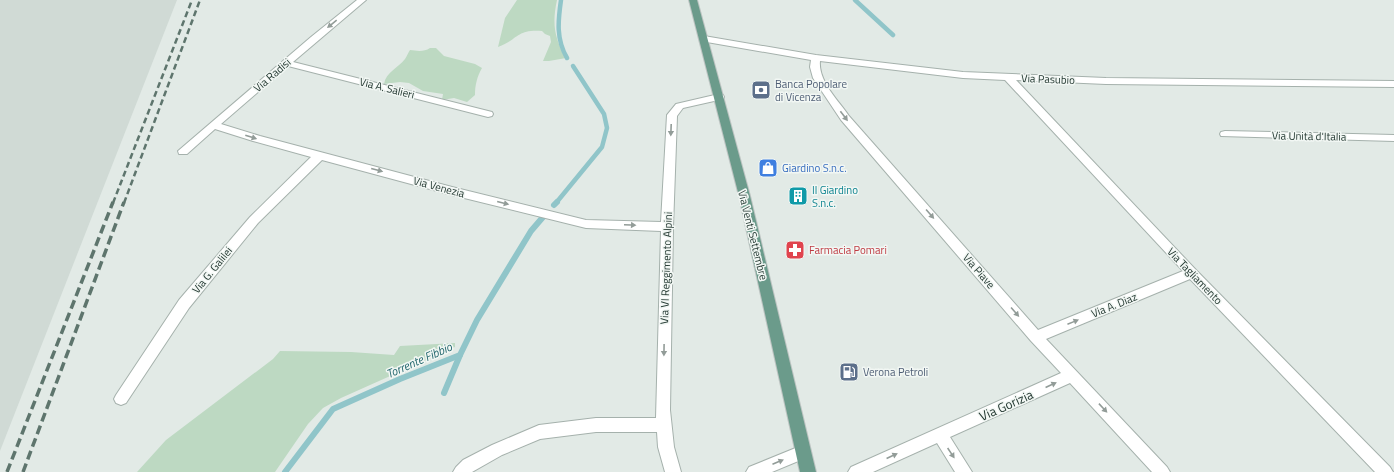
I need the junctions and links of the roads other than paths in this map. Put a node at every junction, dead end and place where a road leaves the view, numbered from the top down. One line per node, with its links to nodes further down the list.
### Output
1 (362, 0): 5 (street, Via Radisi, one-way to 5)
2 (693, 0): 3 (main road, Via Venti Settembre)
3 (704, 39): 4 (street, Via Pasubio); 9 (main road, Via Venti Settembre)
4 (816, 58): 6 (street, Via Pasubio); 18 (street, Via Piave, one-way to 18)
5 (286, 63): 10 (street, Via A. Salieri); 11 (street, Via Radisi)
6 (1008, 77): 7 (street, Via Pasubio); 17 (street, Via Tagliamento)
7 (1389, 84): 8 (street)
8 (1394, 94)
9 (718, 97): 16 (street, Via VI Reggimento Alpini, one-way to 16); 23 (main road, Via Venti Settembre)
10 (488, 114)
11 (214, 125): 14 (street, Via Radisi); 15 (street, Via Venezia, one-way to 15)
12 (1225, 134): 13 (street, Via Unità d'Italia)
13 (1394, 138)
14 (183, 151)
15 (320, 155): 16 (street, Via Venezia, one-way to 16); 20 (street, Via G. Galilei)
16 (667, 227): 21 (street, Via VI Reggimento Alpini, one-way to 21)
17 (1192, 273): 18 (street, Via A. Diaz, one-way to 17); 31 (street, Via Tagliamento)
18 (1036, 337): 19 (street, Via Piave)
19 (1072, 375): 22 (street, Via Gorizia, one-way to 19); 30 (street, Via Piave, one-way to 30)
20 (121, 399)
21 (663, 425): 24 (street); 25 (street, Via VI Reggimento Alpini)
22 (939, 434): 28 (street, Via Gorizia, one-way to 22); 29 (street, one-way to 29)
23 (803, 452): 26 (street, one-way to 23); 27 (main road, Via Venti Settembre)
24 (461, 472)
25 (673, 472)
26 (754, 472)
27 (808, 472)
28 (856, 472)
29 (964, 472)
30 (1162, 472)
31 (1384, 472)

